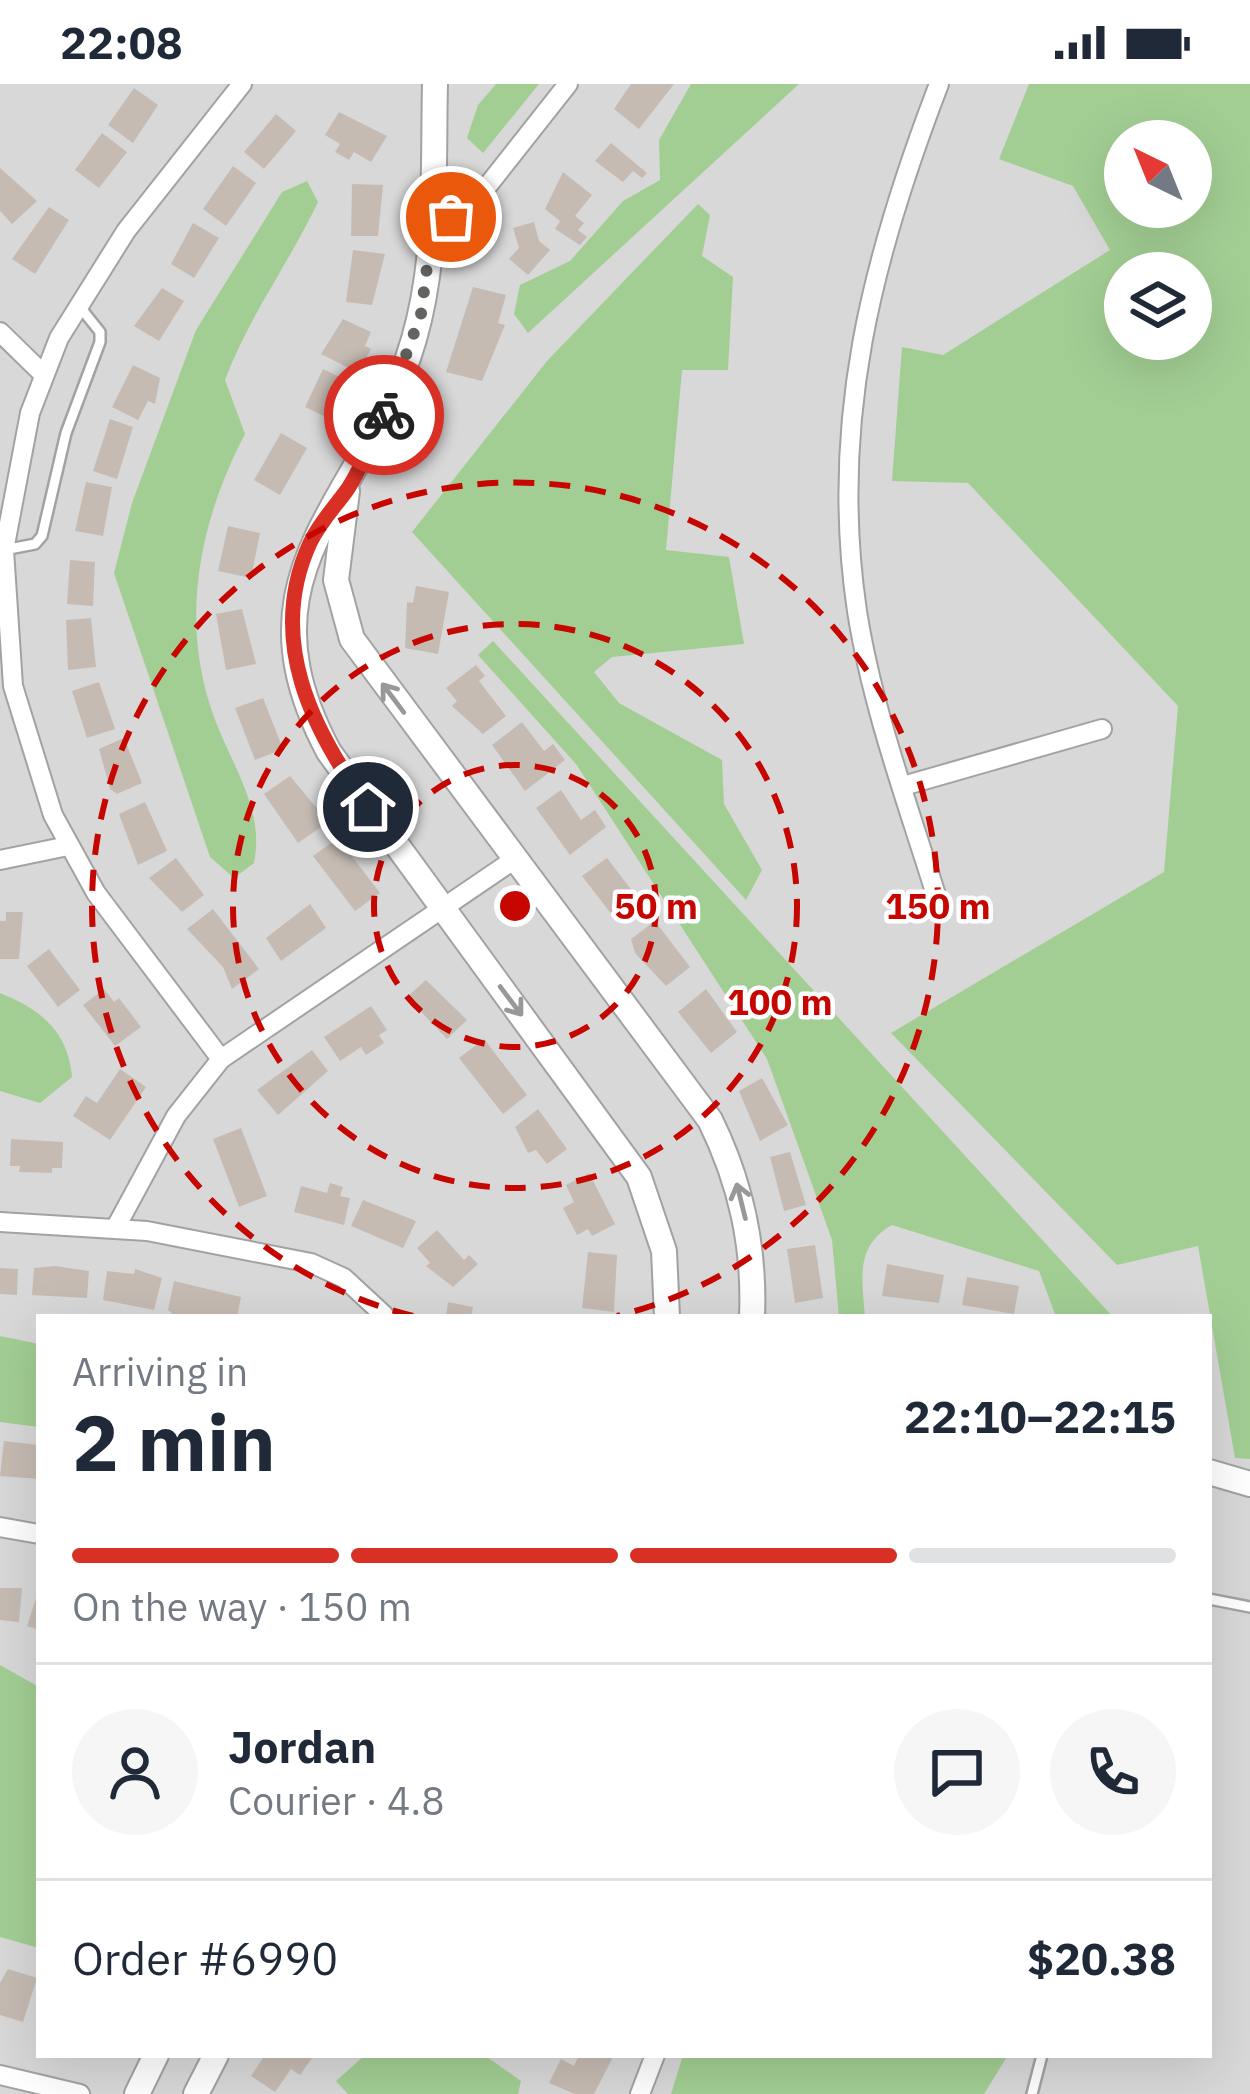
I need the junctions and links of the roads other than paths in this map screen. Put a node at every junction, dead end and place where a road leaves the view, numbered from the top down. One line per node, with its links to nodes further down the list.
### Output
1 (242, 84): 6 (street)
2 (435, 84): 5 (street)
3 (568, 84): 5 (street)
4 (939, 84): 12 (street)
5 (433, 220): 9 (street)
6 (78, 304): 8 (street); 10 (lane)
7 (0, 332): 8 (street)
8 (43, 374): 10 (street)
9 (347, 489): 14 (street, one-way to 9); 16 (street)
10 (3, 543): 13 (street)
11 (1102, 729): 12 (street)
12 (902, 786): 17 (street)
13 (68, 846): 15 (street); 18 (street)
14 (514, 859): 16 (street); 23 (street, one-way to 14)
15 (0, 860)
16 (441, 907): 18 (street); 22 (street, one-way to 22)
17 (941, 911)
18 (221, 1059): 20 (street)
19 (0, 1222): 20 (street)
20 (116, 1227): 21 (street)
21 (383, 1314)
22 (667, 1314)
23 (752, 1314)
24 (1212, 1473): 25 (street)
25 (1250, 1484)
26 (0, 1527): 27 (street)
27 (36, 1533)
28 (1212, 1600): 29 (lane)
29 (1250, 1606)
30 (155, 2058): 36 (street)
31 (214, 2058): 37 (street)
32 (654, 2058): 38 (street)
33 (1041, 2058): 39 (lane)
34 (0, 2075): 35 (street)
35 (80, 2094)
36 (137, 2094)
37 (196, 2094)
38 (640, 2094)
39 (1032, 2094)

